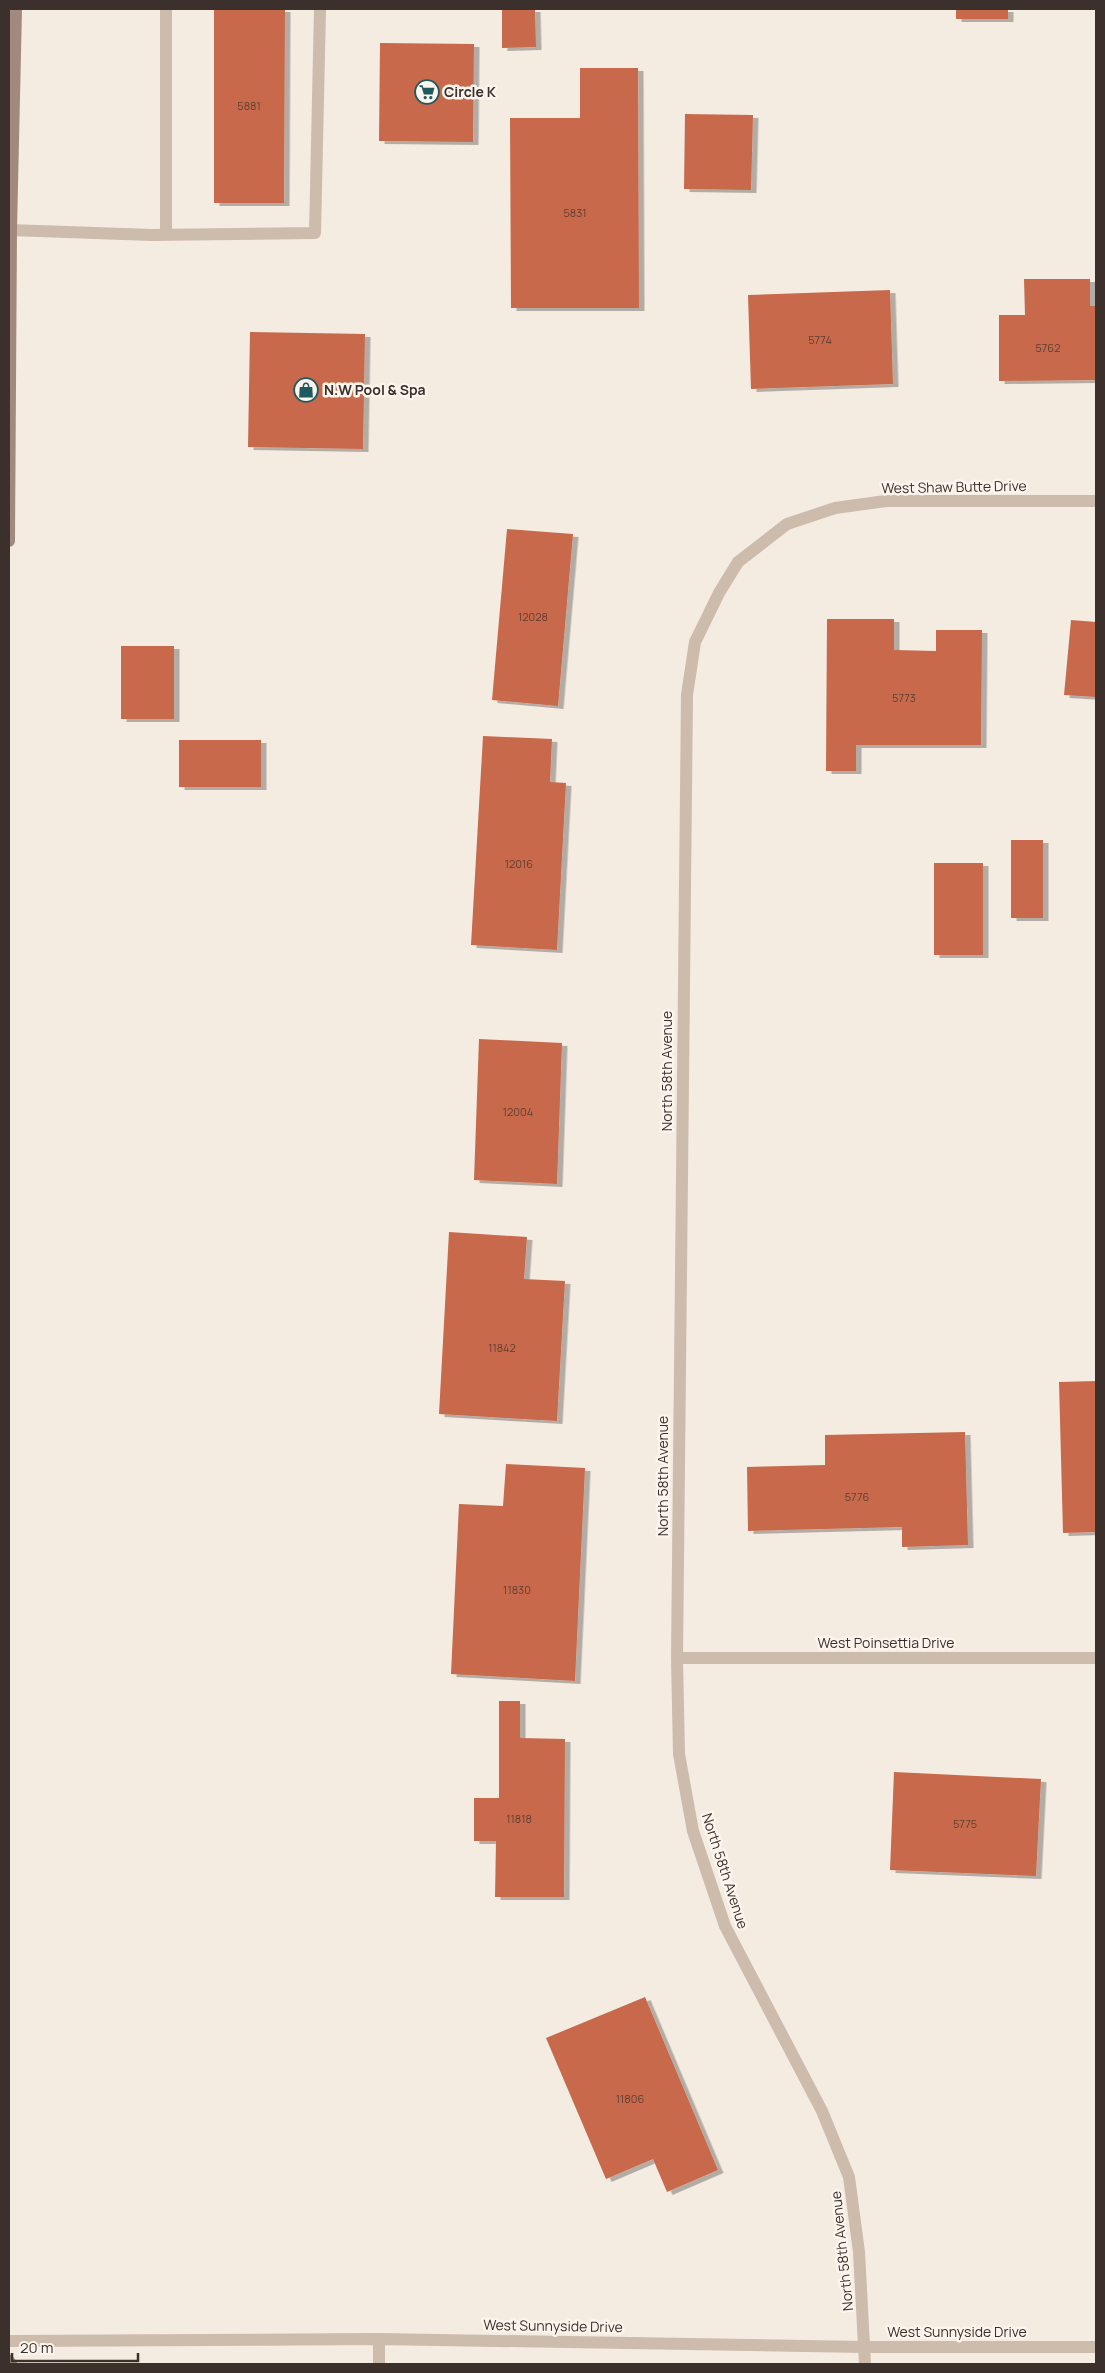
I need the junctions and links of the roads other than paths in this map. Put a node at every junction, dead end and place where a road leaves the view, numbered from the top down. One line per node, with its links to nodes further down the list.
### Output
1 (16, 9): 4 (main road)
2 (166, 9): 5 (street)
3 (320, 9): 5 (street)
4 (10, 230): 5 (street); 7 (main road)
5 (166, 235)
6 (1096, 501): 8 (street, West Shaw Butte Drive)
7 (9, 541)
8 (738, 562): 9 (street, North 58th Avenue)
9 (677, 1658): 10 (street, West Poinsettia Drive); 13 (street, North 58th Avenue)
10 (1096, 1658)
11 (379, 2339): 12 (street, West Sunnyside Drive); 13 (street, West Sunnyside Drive); 15 (street)
12 (9, 2341)
13 (865, 2347): 14 (street, West Sunnyside Drive); 16 (street, North 58th Avenue)
14 (1096, 2347)
15 (379, 2364)
16 (865, 2364)

